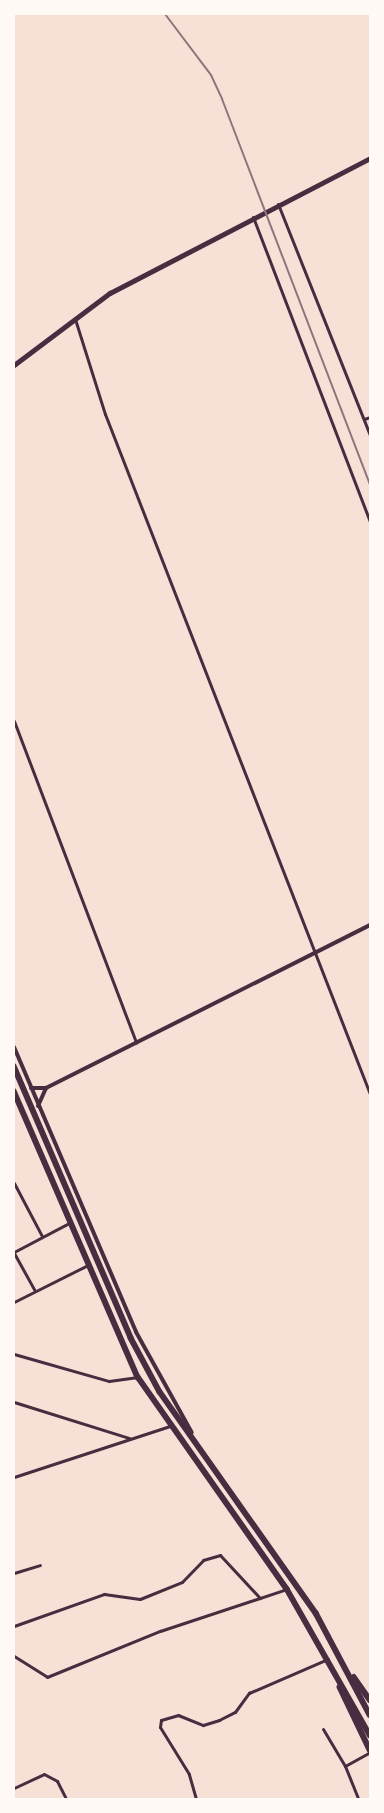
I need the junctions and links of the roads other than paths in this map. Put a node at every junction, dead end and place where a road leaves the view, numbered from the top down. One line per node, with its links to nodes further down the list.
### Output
1 (370, 158): 2 (main road)
2 (278, 204): 3 (main road); 7 (street)
3 (253, 217): 4 (main road); 9 (street)
4 (74, 319): 5 (main road); 12 (street)
5 (14, 365)
6 (370, 417): 7 (street)
7 (364, 419): 8 (street)
8 (370, 435)
9 (370, 522)
10 (14, 720): 13 (street)
11 (370, 925): 12 (street)
12 (316, 951): 13 (street); 19 (street)
13 (136, 1044): 17 (street)
14 (14, 1047): 16 (street)
15 (14, 1066): 32 (highway)
16 (31, 1088): 17 (street); 20 (street)
17 (46, 1088): 20 (street)
18 (14, 1091): 22 (highway)
19 (370, 1094)
20 (38, 1106): 32 (street)
21 (14, 1183): 23 (street)
22 (69, 1223): 23 (street); 25 (highway)
23 (42, 1236): 24 (street)
24 (14, 1253): 26 (street)
25 (88, 1265): 26 (street); 29 (highway)
26 (35, 1291): 27 (street)
27 (14, 1302)
28 (14, 1354): 29 (street)
29 (138, 1378): 31 (highway)
30 (14, 1402): 33 (street)
31 (170, 1426): 33 (street); 37 (highway)
32 (192, 1434): 42 (highway)
33 (129, 1438): 34 (street)
34 (14, 1476)
35 (40, 1565): 36 (street)
36 (14, 1572)
37 (287, 1589): 38 (street); 41 (highway)
38 (260, 1598): 39 (street); 40 (street)
39 (14, 1626)
40 (14, 1656)
41 (328, 1659): 43 (highway); 52 (street)
42 (344, 1664): 44 (highway); 45 (highway)
43 (337, 1676): 47 (highway); 48 (highway)
44 (370, 1700)
45 (370, 1715)
46 (323, 1730): 49 (street)
47 (370, 1735)
48 (370, 1751): 49 (street)
49 (345, 1766): 53 (street)
50 (14, 1788): 51 (street)
51 (66, 1799)
52 (196, 1799)
53 (358, 1799)

